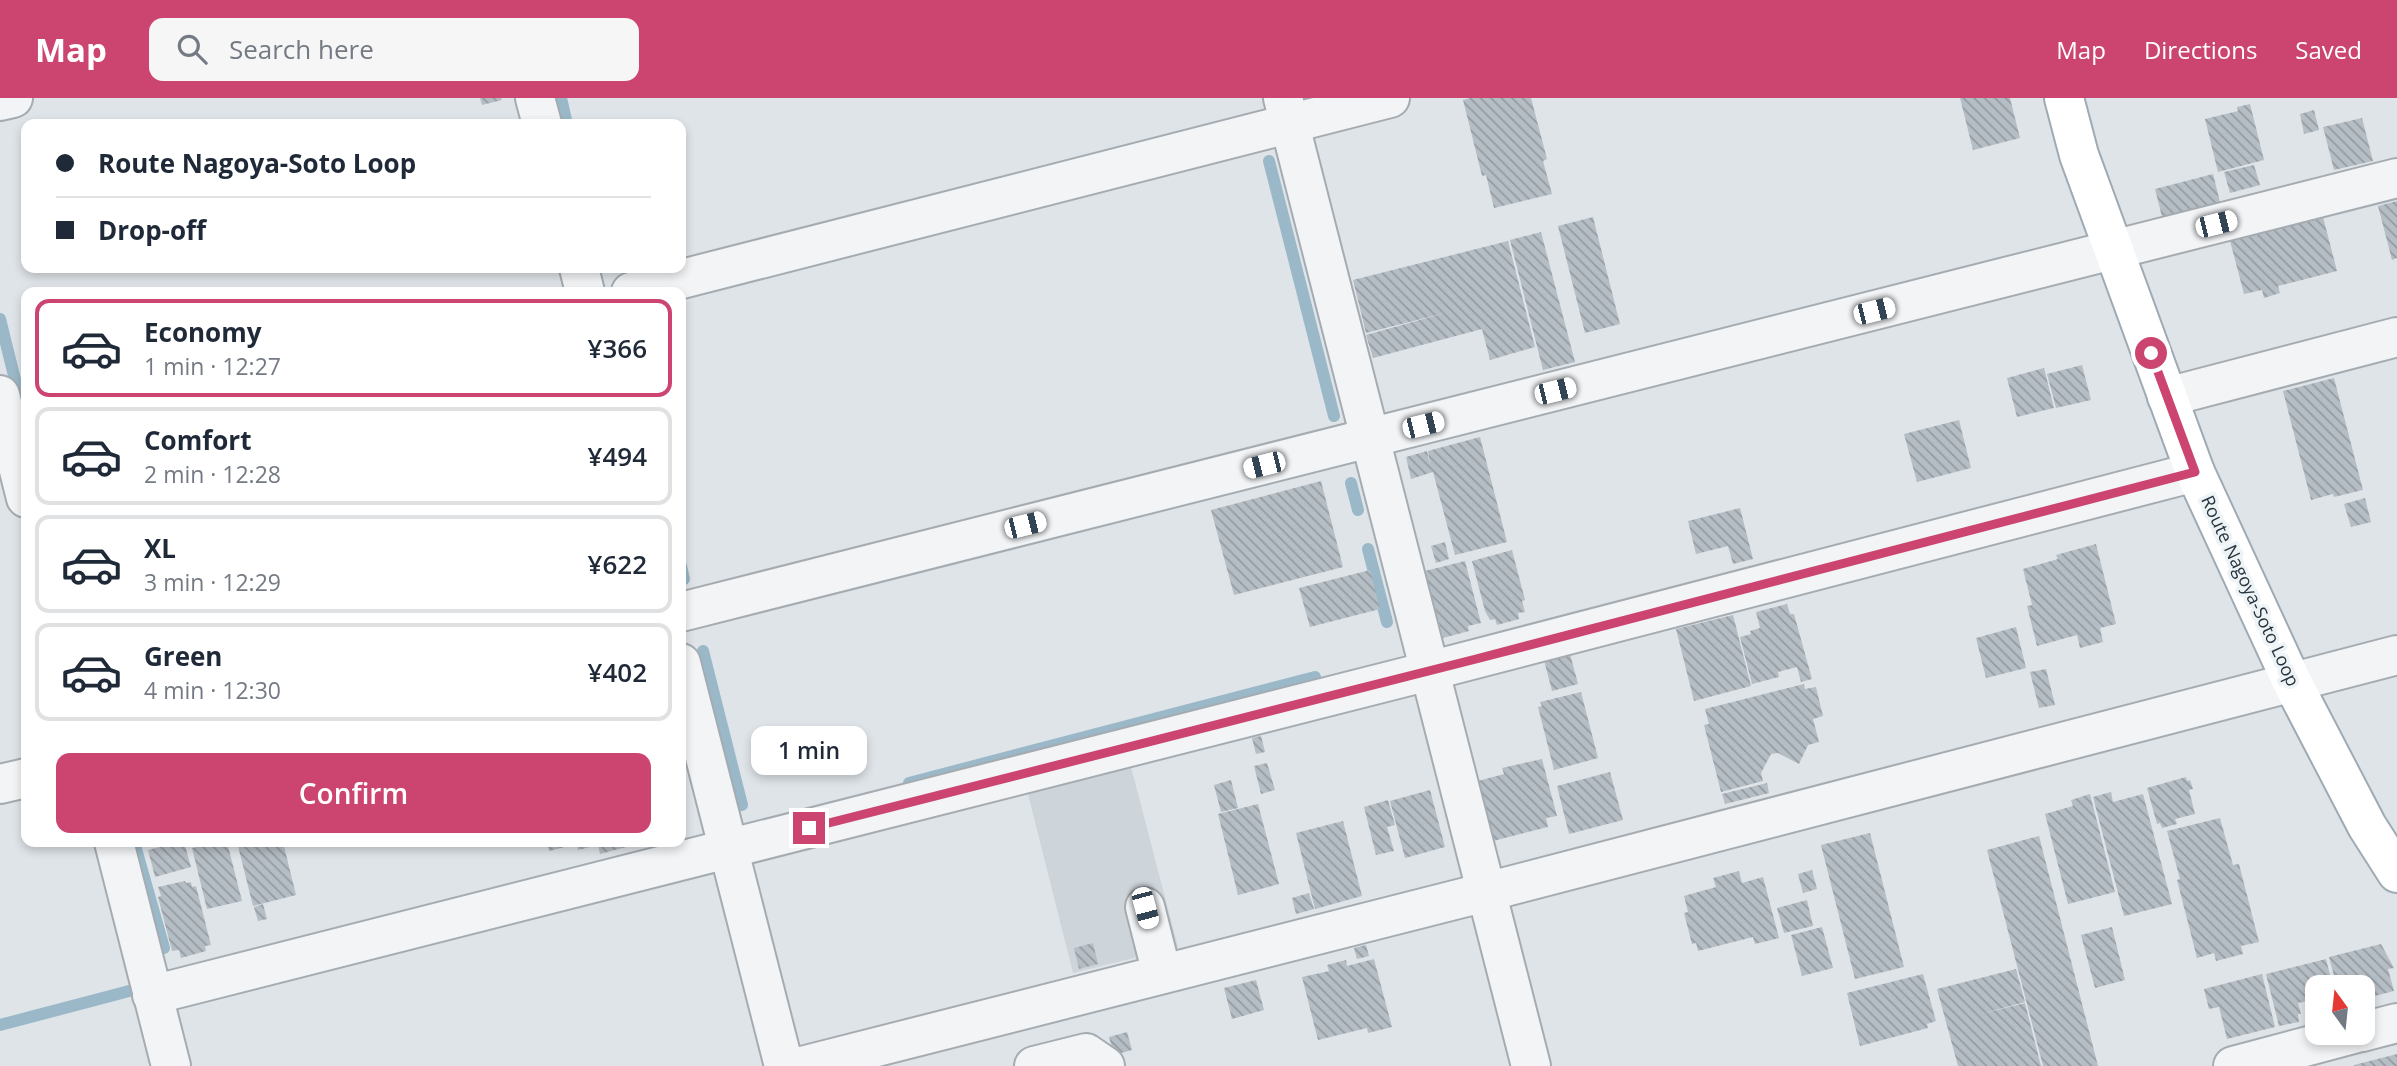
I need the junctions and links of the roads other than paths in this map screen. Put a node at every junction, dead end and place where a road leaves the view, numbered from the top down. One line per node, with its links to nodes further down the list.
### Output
1 (13, 98): 5 (street)
2 (535, 98): 7 (street)
3 (1390, 98): 6 (street)
4 (2064, 98): 9 (main road, Route Nagoya-Soto Loop)
5 (0, 101)
6 (1286, 111): 10 (street); 14 (street)
7 (541, 119)
8 (2397, 178): 9 (street)
9 (2113, 251): 13 (main road, Route Nagoya-Soto Loop); 14 (street)
10 (649, 287)
11 (2397, 337): 13 (street)
12 (0, 395): 15 (street)
13 (2167, 397): 16 (main road, Route Nagoya-Soto Loop)
14 (1370, 438): 17 (street); 19 (street)
15 (20, 448)
16 (2195, 472): 19 (street); 21 (main road, Route Nagoya-Soto Loop)
17 (686, 611)
18 (2397, 655): 21 (street)
19 (1429, 671): 25 (street); 27 (street)
20 (686, 682): 25 (street)
21 (2291, 682): 26 (main road, Route Nagoya-Soto Loop); 27 (street)
22 (21, 779): 23 (street)
23 (0, 784)
24 (115, 847): 30 (street)
25 (729, 848): 30 (street); 35 (street)
26 (2397, 873)
27 (1486, 892): 29 (street); 39 (street)
28 (1145, 908): 29 (street)
29 (1162, 974): 36 (street)
30 (152, 995): 34 (street)
31 (2397, 1023): 32 (street)
32 (2375, 1029)
33 (2313, 1045): 40 (street)
34 (170, 1066)
35 (785, 1066)
36 (802, 1066)
37 (1034, 1066): 38 (street)
38 (1105, 1066)
39 (1531, 1066)
40 (2233, 1066)

